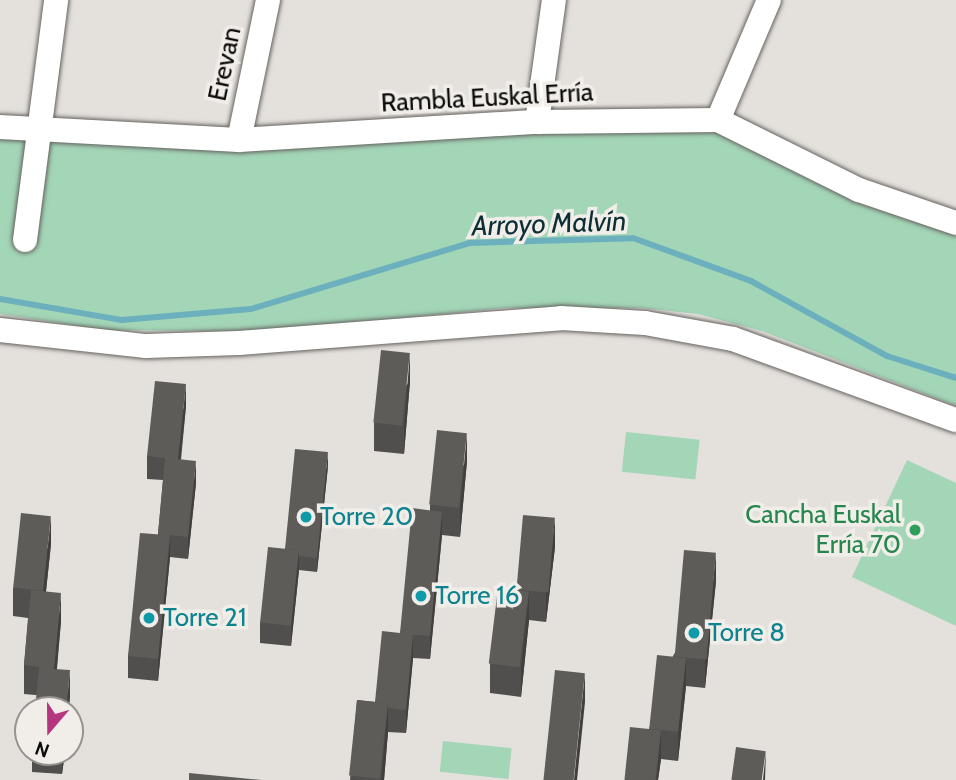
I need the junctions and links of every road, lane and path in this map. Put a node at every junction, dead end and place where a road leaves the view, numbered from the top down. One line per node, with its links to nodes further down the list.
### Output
1 (56, 0): 8 (street)
2 (268, 0): 9 (street, Erevan)
3 (554, 0): 6 (street)
4 (768, 0): 5 (street)
5 (719, 120): 6 (street, Rambla Euskal Erría); 10 (street, Rambla Euskal Erría)
6 (537, 122): 9 (street, Rambla Euskal Erría)
7 (0, 127): 8 (street, Rambla Euskal Erría)
8 (39, 128): 9 (street, Rambla Euskal Erría); 11 (street)
9 (239, 140)
10 (956, 223)
11 (25, 240)
12 (0, 330): 13 (street)
13 (956, 420)

